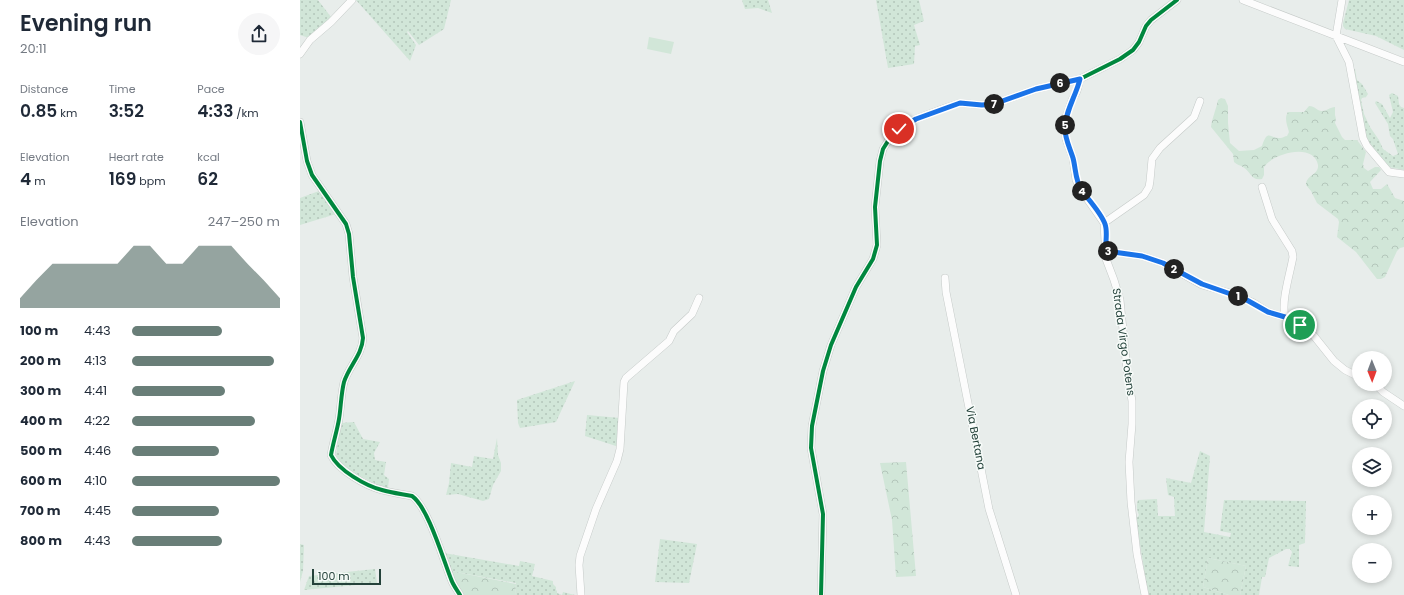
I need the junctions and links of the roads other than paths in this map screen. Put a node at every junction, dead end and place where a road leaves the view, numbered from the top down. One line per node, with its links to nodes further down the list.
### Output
1 (352, 0): 6 (street)
2 (1177, 0): 8 (street)
3 (1243, 0): 5 (street)
4 (1342, 0): 5 (street)
5 (1336, 36): 7 (street); 11 (street)
6 (300, 54)
7 (1404, 62)
8 (1080, 79): 13 (street); 23 (street)
9 (1200, 101): 13 (street)
10 (300, 122): 21 (street)
11 (1404, 174)
12 (1262, 187): 17 (street)
13 (1104, 223): 14 (street, Strada Virgo Potens)
14 (1106, 251): 17 (street); 25 (street, Strada Virgo Potens)
15 (945, 278): 24 (street, Via Bertana)
16 (699, 298): 22 (street)
17 (1285, 317): 18 (street)
18 (1352, 374)
19 (1382, 391): 20 (street)
20 (1404, 406)
21 (460, 595)
22 (581, 595)
23 (821, 595)
24 (1016, 595)
25 (1145, 595)

